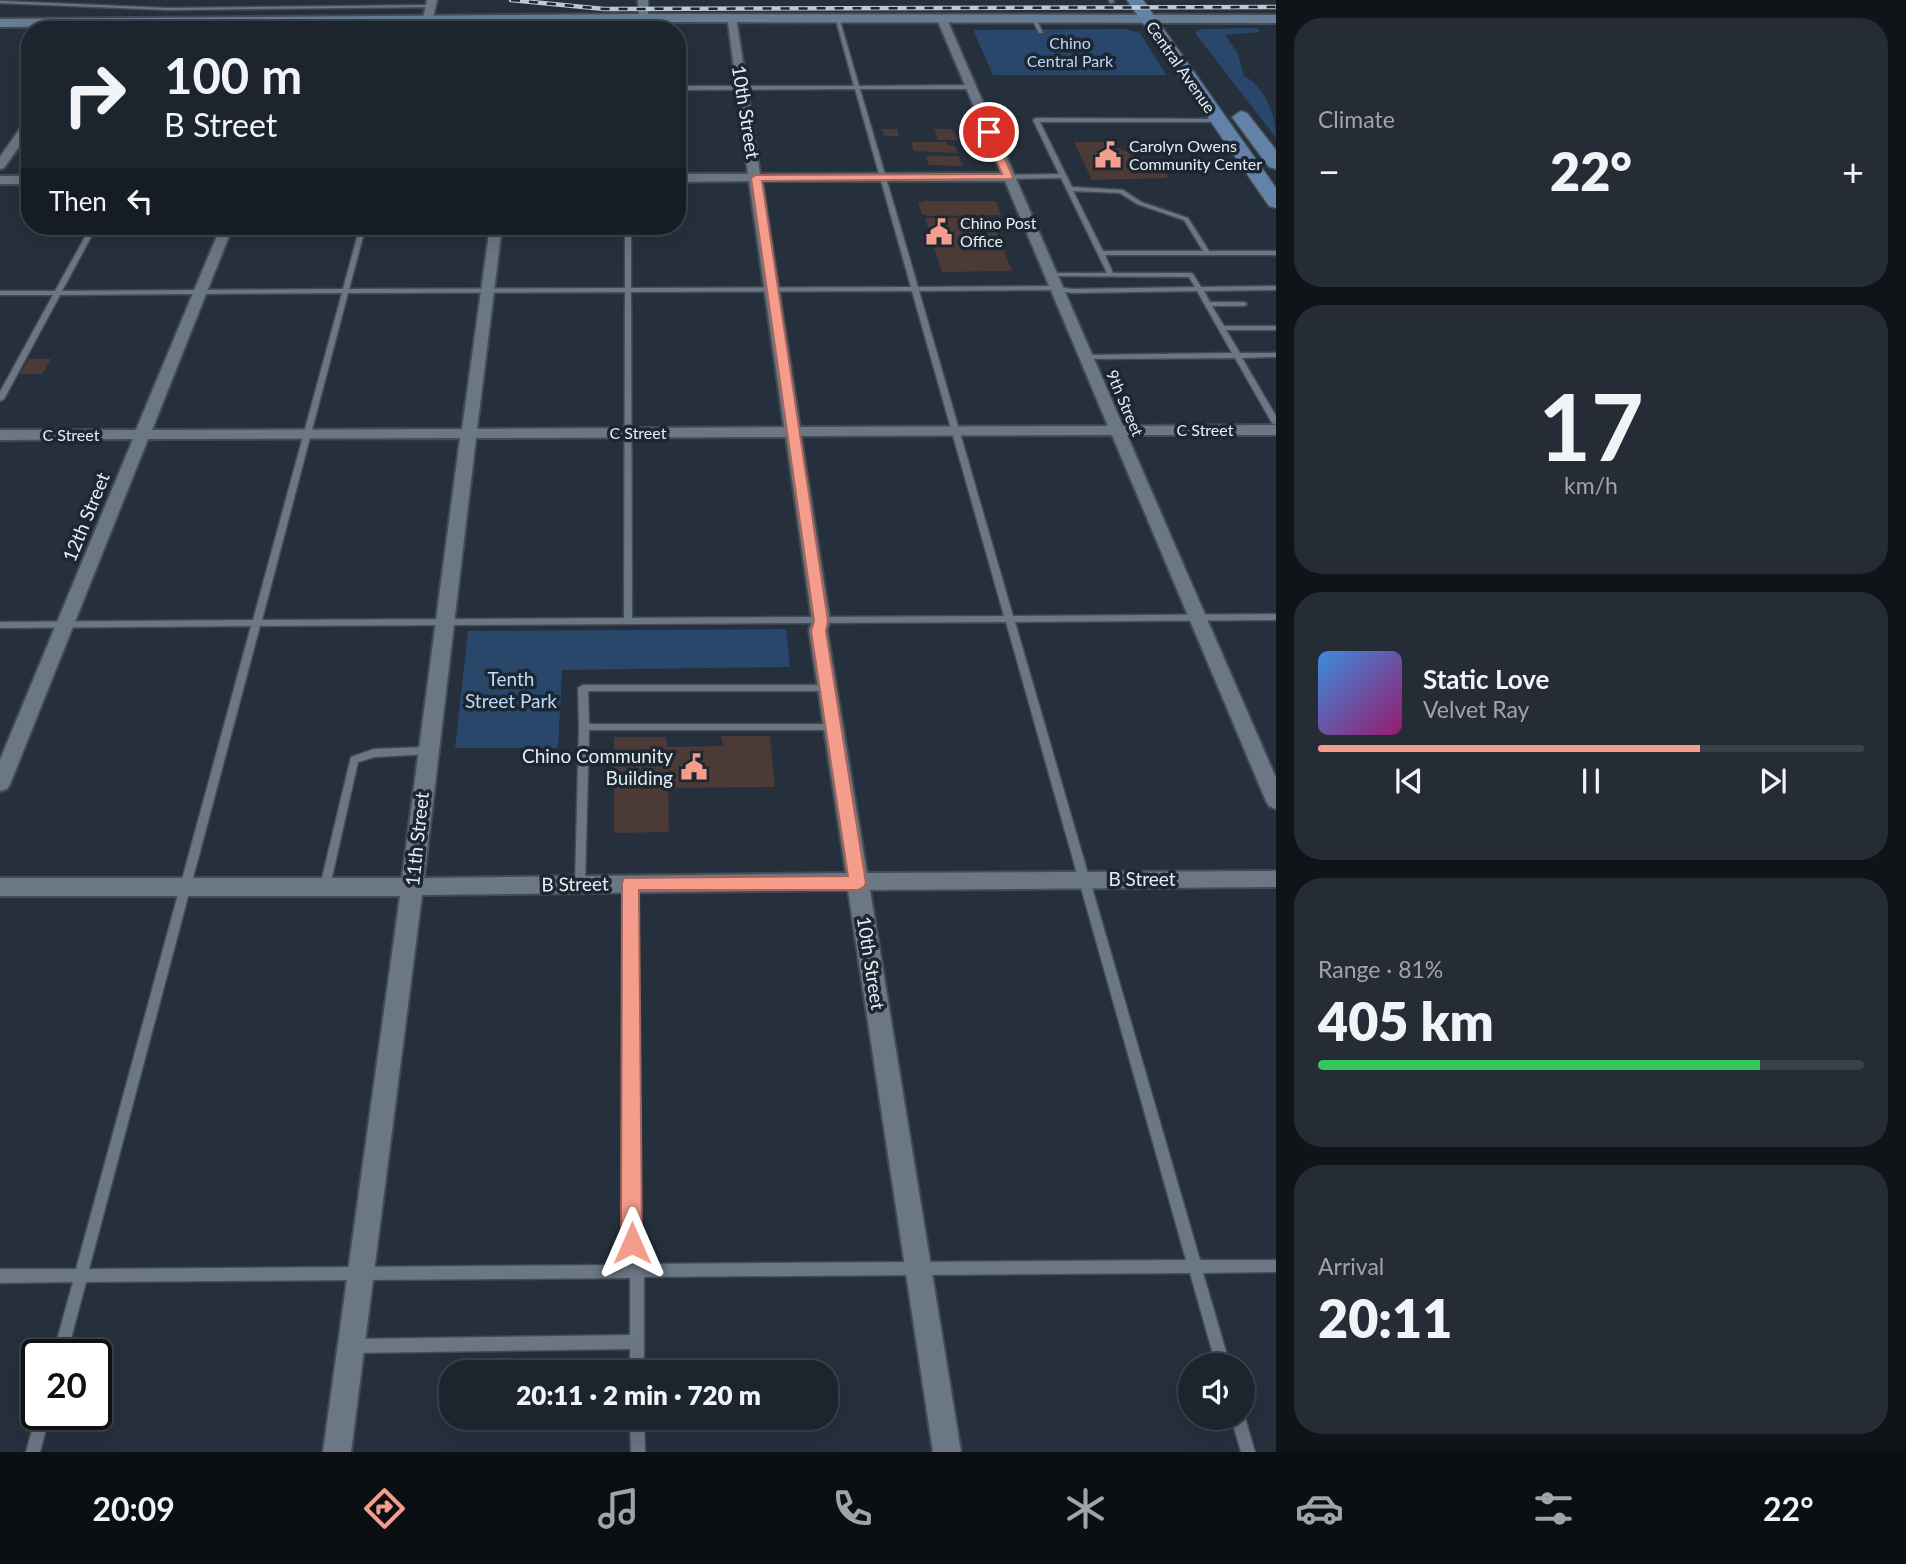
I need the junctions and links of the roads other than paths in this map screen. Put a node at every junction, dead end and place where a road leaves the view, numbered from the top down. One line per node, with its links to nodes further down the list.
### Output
1 (643, 0): 8 (street)
2 (1135, 0): 11 (main road, Central Avenue)
3 (1156, 0): 17 (main road, Central Avenue)
4 (0, 2): 5 (lane)
5 (424, 15): 12 (main road); 13 (main road)
6 (731, 17): 7 (main road); 8 (main road); 20 (street, 10th Street)
7 (837, 17): 9 (main road); 21 (lane)
8 (644, 18): 14 (main road)
9 (942, 19): 11 (main road); 18 (street, 9th Street)
10 (1276, 19): 17 (main road)
11 (1147, 20): 17 (main road); 23 (main road, Central Avenue)
12 (347, 21)
13 (489, 21)
14 (636, 21)
15 (0, 23): 16 (main road)
16 (21, 24)
17 (1174, 25)
18 (970, 87): 21 (lane); 30 (street, 9th Street)
19 (686, 88): 20 (lane)
20 (742, 88): 21 (lane); 32 (street, 10th Street)
21 (859, 88): 29 (lane)
22 (1230, 102): 25 (main road, Central Avenue)
23 (1221, 125): 27 (main road); 28 (lane); 36 (main road, Central Avenue)
24 (21, 135): 26 (street)
25 (1276, 163)
26 (0, 165)
27 (1276, 173)
28 (1063, 176): 30 (lane); 35 (lane)
29 (883, 177): 30 (street); 32 (street); 49 (lane)
30 (1008, 177): 48 (street, 9th Street)
31 (686, 178): 32 (street)
32 (756, 178): 53 (street, 10th Street)
33 (0, 180): 34 (street)
34 (21, 180)
35 (1069, 188): 42 (lane); 44 (lane)
36 (1276, 202)
37 (89, 235): 55 (lane)
38 (223, 235): 56 (street, 12th Street)
39 (360, 235): 57 (lane)
40 (495, 235): 54 (street, 11th Street)
41 (628, 235): 52 (lane)
42 (1100, 253): 43 (lane); 46 (lane)
43 (1179, 253): 44 (lane); 47 (lane)
44 (1208, 253): 45 (lane)
45 (1276, 253)
46 (1111, 275): 47 (lane); 48 (lane)
47 (1191, 275): 50 (lane)
48 (1051, 281): 49 (lane); 50 (lane); 65 (street, 9th Street)
49 (914, 288): 53 (lane); 69 (lane)
50 (1199, 288): 51 (lane); 59 (lane)
51 (1276, 288)
52 (626, 289): 53 (lane); 54 (lane); 72 (lane)
53 (772, 289): 71 (street, 10th Street)
54 (487, 291): 57 (lane); 75 (street, 11th Street)
55 (58, 292): 56 (lane); 58 (lane); 66 (lane)
56 (200, 292): 57 (lane); 73 (street, 12th Street)
57 (344, 292): 74 (lane)
58 (0, 293)
59 (1208, 304): 60 (lane); 61 (lane)
60 (1244, 304)
61 (1222, 328): 62 (lane); 63 (lane)
62 (1276, 328)
63 (1237, 355): 64 (lane); 65 (lane); 67 (lane)
64 (1276, 355)
65 (1087, 357): 68 (street, 9th Street)
66 (0, 399)
67 (1276, 423)
68 (1118, 429): 69 (street, C Street); 70 (street, C Street); 77 (street, 9th Street)
69 (956, 430): 71 (street, C Street); 79 (lane)
70 (1276, 430)
71 (794, 432): 72 (street, C Street); 80 (street, 10th Street)
72 (627, 433): 75 (street, C Street); 82 (lane)
73 (143, 434): 74 (street, C Street); 76 (street, C Street); 85 (street, 12th Street)
74 (306, 434): 75 (street, C Street); 83 (lane)
75 (469, 434): 81 (street, 11th Street)
76 (0, 435)
77 (1196, 617): 78 (lane); 79 (lane); 91 (street, 9th Street)
78 (1276, 617)
79 (1009, 620): 80 (lane); 93 (lane)
80 (821, 621): 82 (lane); 86 (street, 10th Street)
81 (445, 622): 82 (lane); 83 (lane); 89 (street, 11th Street)
82 (628, 622)
83 (254, 624): 85 (lane); 97 (lane)
84 (0, 625): 85 (lane)
85 (65, 625): 90 (street, 12th Street)
86 (828, 688): 87 (lane); 88 (street, 10th Street)
87 (584, 727): 88 (lane); 96 (lane)
88 (833, 727): 95 (street, 10th Street)
89 (427, 751): 98 (lane); 100 (street, 11th Street)
90 (0, 784)
91 (1276, 802)
92 (1276, 879): 93 (street, B Street)
93 (1085, 880): 95 (street, B Street); 102 (lane)
94 (630, 883): 95 (street, B Street); 96 (street, B Street); 104 (lane)
95 (858, 883): 103 (street, 10th Street)
96 (580, 884): 100 (street, B Street)
97 (184, 886): 98 (street, B Street); 99 (street, B Street); 106 (lane)
98 (325, 886): 100 (street, B Street)
99 (0, 887)
100 (412, 887): 105 (street, 11th Street)
101 (1276, 1266): 102 (lane)
102 (1195, 1267): 103 (lane); 111 (lane)
103 (919, 1269): 104 (lane); 119 (street, 10th Street)
104 (634, 1271): 105 (lane); 109 (lane)
105 (360, 1273): 106 (lane); 110 (street, 11th Street)
106 (81, 1275): 107 (lane); 108 (lane)
107 (0, 1276)
108 (64, 1339)
109 (637, 1342): 110 (lane); 112 (lane)
110 (351, 1346): 117 (street, 11th Street)
111 (1220, 1353)
112 (637, 1360)
113 (39, 1430): 116 (lane)
114 (637, 1430): 118 (lane)
115 (1242, 1430): 120 (lane)
116 (33, 1452)
117 (337, 1452)
118 (638, 1452)
119 (947, 1452)
120 (1248, 1452)

